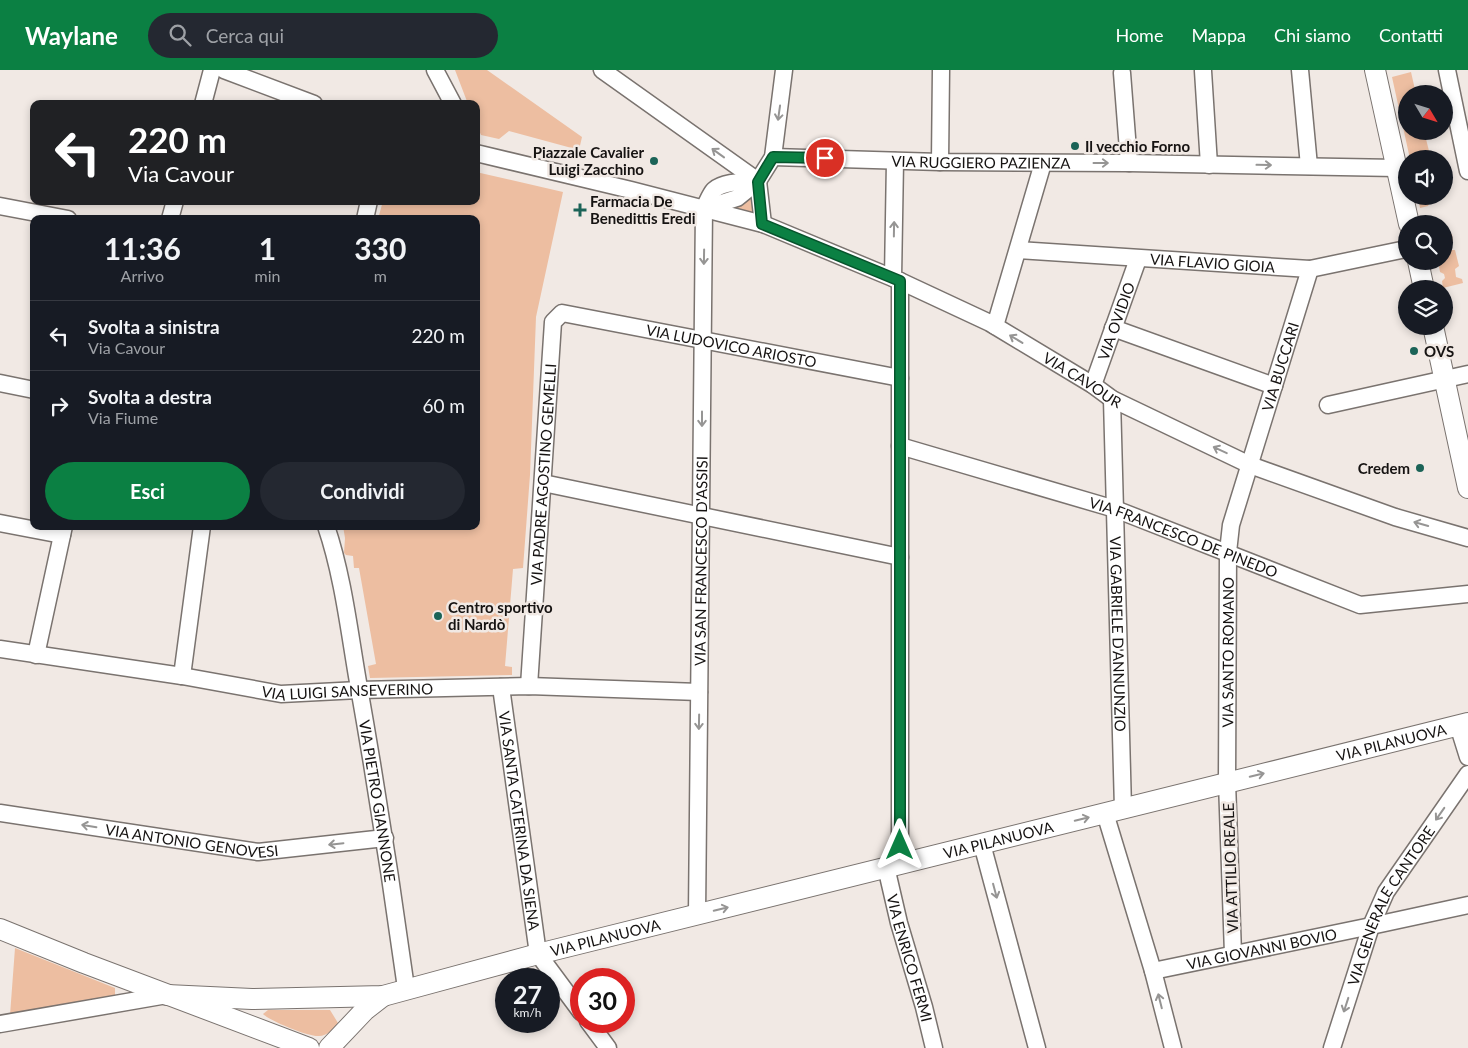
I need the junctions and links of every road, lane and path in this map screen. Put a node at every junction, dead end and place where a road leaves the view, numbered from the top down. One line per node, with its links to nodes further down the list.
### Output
1 (212, 70): 12 (street)
2 (224, 70): 13 (street)
3 (435, 70): 14 (street)
4 (602, 70): 26 (street, one-way to 4)
5 (784, 70): 17 (street, one-way to 17)
6 (941, 70): 19 (street)
7 (1300, 70): 23 (street)
8 (1376, 70): 24 (street)
9 (1447, 70): 15 (street)
10 (1203, 71): 22 (street)
11 (1122, 73): 21 (street)
12 (204, 100)
13 (303, 100)
14 (451, 100)
15 (1461, 107): 25 (street)
16 (480, 154): 28 (street, VIA CAVOUR)
17 (773, 157): 18 (street, VIA RUGGIERO PAZIENZA); 26 (street)
18 (895, 161): 19 (street, VIA RUGGIERO PAZIENZA); 36 (street, VIA ENRICO FERMI, one-way to 18)
19 (940, 162): 20 (street, VIA RUGGIERO PAZIENZA)
20 (1043, 163): 21 (street, VIA RUGGIERO PAZIENZA, one-way to 21); 32 (street)
21 (1129, 163): 22 (street, VIA RUGGIERO PAZIENZA)
22 (1209, 165): 23 (street, VIA RUGGIERO PAZIENZA, one-way to 23)
23 (1309, 166): 24 (street, VIA RUGGIERO PAZIENZA)
24 (1397, 168): 30 (street)
25 (1468, 171)
26 (758, 182): 28 (street); 31 (street)
27 (0, 206): 29 (street)
28 (704, 208): 31 (street, VIA CAVOUR); 41 (street, VIA SAN FRANCESCO D'ASSISI, one-way to 41)
29 (47, 215)
30 (1407, 215)
31 (762, 224): 36 (street, VIA CAVOUR)
32 (1018, 250): 34 (street, VIA FLAVIO GIOIA); 38 (street)
33 (1398, 251): 35 (street, VIA FLAVIO GIOIA)
34 (1138, 259): 35 (street, VIA FLAVIO GIOIA); 39 (street, VIA OVIDIO)
35 (1310, 269): 47 (street, VIA BUCCARI)
36 (896, 279): 38 (street, VIA CAVOUR); 43 (street, VIA ENRICO FERMI)
37 (558, 317): 41 (street, VIA LUDOVICO ARIOSTO); 53 (street, VIA PADRE AGOSTINO GEMELLI)
38 (995, 326): 46 (street, VIA CAVOUR, one-way to 38)
39 (1113, 328): 46 (street, VIA OVIDIO); 47 (street)
40 (1435, 335): 44 (street)
41 (703, 340): 43 (street, VIA LUDOVICO ARIOSTO); 56 (street, VIA SAN FRANCESCO D'ASSISI, one-way to 56)
42 (1468, 374): 44 (street)
43 (900, 378): 51 (street, VIA ENRICO FERMI)
44 (1445, 379): 50 (street); 54 (street)
45 (0, 383): 48 (street)
46 (1093, 385): 49 (street, VIA CAVOUR)
47 (1274, 386): 52 (street, VIA BUCCARI)
48 (30, 389)
49 (1112, 399): 52 (street, VIA CAVOUR, one-way to 49); 55 (street, VIA GABRIELE D'ANNUNZIO)
50 (1328, 405)
51 (900, 446): 55 (street, VIA FRANCESCO DE PINEDO); 64 (street, VIA ENRICO FERMI)
52 (1250, 465): 62 (street, VIA CAVOUR, one-way to 52); 63 (street, VIA SANTO ROMANO)
53 (543, 483): 56 (street); 69 (street, VIA PADRE AGOSTINO GEMELLI)
54 (1468, 488)
55 (1115, 509): 63 (street, VIA FRANCESCO DE PINEDO); 77 (street, VIA GABRIELE D'ANNUNZIO)
56 (702, 515): 64 (street); 72 (street, VIA SAN FRANCESCO D'ASSISI)
57 (0, 523): 58 (street)
58 (30, 527)
59 (201, 530): 68 (street)
60 (327, 530): 71 (street, VIA PIETRO GIANNONE)
61 (63, 531): 67 (street)
62 (1468, 538)
63 (1228, 552): 65 (street, VIA FRANCESCO DE PINEDO); 76 (street, VIA SANTO ROMANO)
64 (900, 557): 81 (street, VIA ENRICO FERMI)
65 (1468, 594)
66 (0, 650): 67 (street, VIA LUIGI SANSEVERINO)
67 (36, 655): 68 (street, VIA LUIGI SANSEVERINO)
68 (182, 676): 71 (street, VIA LUIGI SANSEVERINO)
69 (529, 686): 70 (street, VIA LUIGI SANSEVERINO); 72 (street, VIA LUIGI SANSEVERINO)
70 (501, 687): 71 (street, VIA LUIGI SANSEVERINO); 86 (street, VIA SANTA CATERINA DA SIENA)
71 (359, 690): 79 (street, VIA PIETRO GIANNONE)
72 (699, 692): 83 (street, VIA SAN FRANCESCO D'ASSISI, one-way to 83)
73 (1463, 724): 74 (street); 76 (street, VIA PILANUOVA, one-way to 73)
74 (1468, 757)
75 (1468, 774): 84 (street, VIA GENERALE CANTORE, one-way to 84)
76 (1227, 782): 77 (street, VIA PILANUOVA); 87 (street, VIA ATTILIO REALE)
77 (1114, 811): 80 (street, VIA PILANUOVA, one-way to 77); 88 (street, VIA GABRIELE D'ANNUNZIO)
78 (0, 813): 79 (street, VIA ANTONIO GENOVESI, one-way to 78)
79 (385, 838): 89 (street, VIA PIETRO GIANNONE)
80 (982, 844): 81 (street, VIA PILANUOVA); 99 (street, one-way to 99)
81 (893, 866): 83 (street, VIA PILANUOVA, one-way to 81); 98 (street, VIA ENRICO FERMI)
82 (1468, 905): 84 (street, VIA GIOVANNI BOVIO)
83 (697, 915): 86 (street, VIA PILANUOVA)
84 (1371, 926): 87 (street, VIA GIOVANNI BOVIO); 101 (street, VIA GENERALE CANTORE, one-way to 101)
85 (0, 928): 90 (street)
86 (538, 954): 89 (street, VIA PILANUOVA); 92 (street)
87 (1233, 954): 88 (street, VIA GIOVANNI BOVIO)
88 (1153, 970): 100 (street, VIA GABRIELE D'ANNUNZIO, one-way to 88)
89 (406, 988): 91 (street, VIA PILANUOVA)
90 (167, 995): 91 (street); 93 (street); 95 (street)
91 (383, 996): 96 (street)
92 (570, 997)
93 (0, 1024)
94 (597, 1033): 97 (street)
95 (309, 1048)
96 (329, 1048)
97 (608, 1048)
98 (934, 1048)
99 (1037, 1048)
100 (1172, 1048)
101 (1332, 1048)

